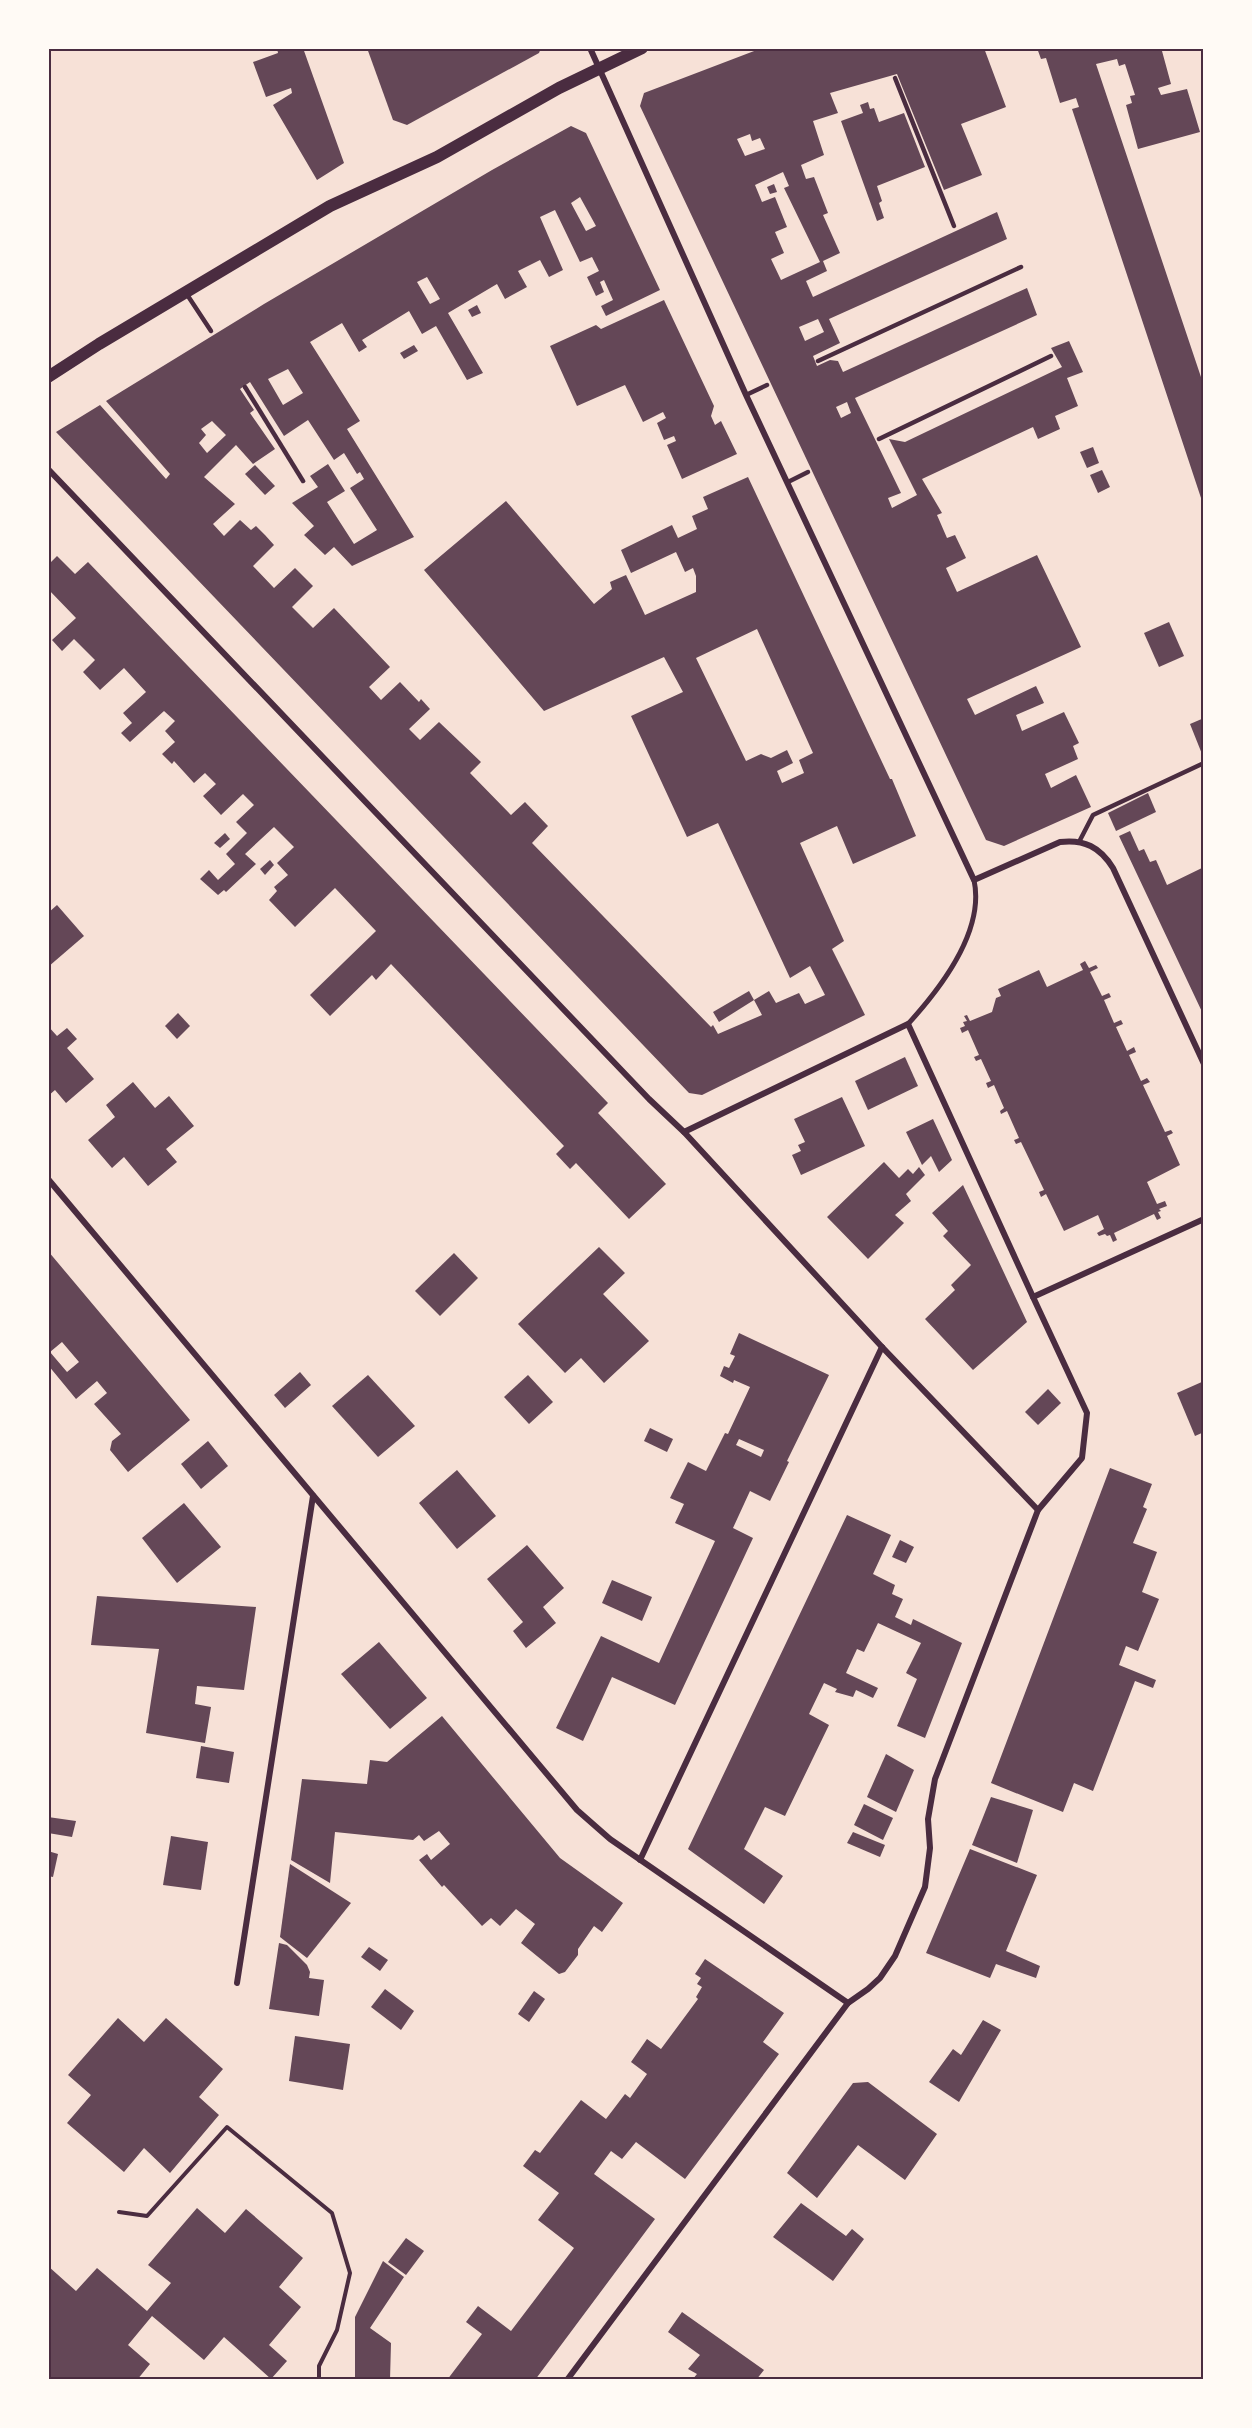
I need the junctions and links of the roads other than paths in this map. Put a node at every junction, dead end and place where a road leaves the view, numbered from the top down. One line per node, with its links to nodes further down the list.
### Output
1 (590, 48): 3 (street)
2 (642, 48): 3 (main road)
3 (598, 68): 7 (main road); 14 (street)
4 (895, 78): 5 (lane)
5 (954, 226)
6 (1022, 267): 10 (lane)
7 (186, 293): 8 (lane); 11 (main road)
8 (210, 332)
9 (1051, 356): 15 (lane)
10 (818, 361)
11 (48, 377)
12 (767, 386): 14 (lane)
13 (245, 387): 18 (lane)
14 (746, 395): 19 (street)
15 (879, 439)
16 (48, 469): 25 (street)
17 (808, 472): 19 (lane)
18 (303, 481)
19 (788, 482): 22 (street)
20 (1204, 762): 21 (lane)
21 (1079, 842): 22 (street); 24 (street)
22 (974, 880): 23 (street)
23 (908, 1024): 25 (street); 28 (street)
24 (1204, 1064)
25 (684, 1132): 29 (street)
26 (48, 1179): 30 (street)
27 (1204, 1219): 28 (street)
28 (1034, 1297): 31 (street)
29 (882, 1347): 31 (street); 32 (street)
30 (313, 1496): 32 (street); 33 (street)
31 (1038, 1510): 34 (street)
32 (640, 1860): 34 (street)
33 (237, 1983)
34 (848, 2003): 35 (street)
35 (567, 2380)

